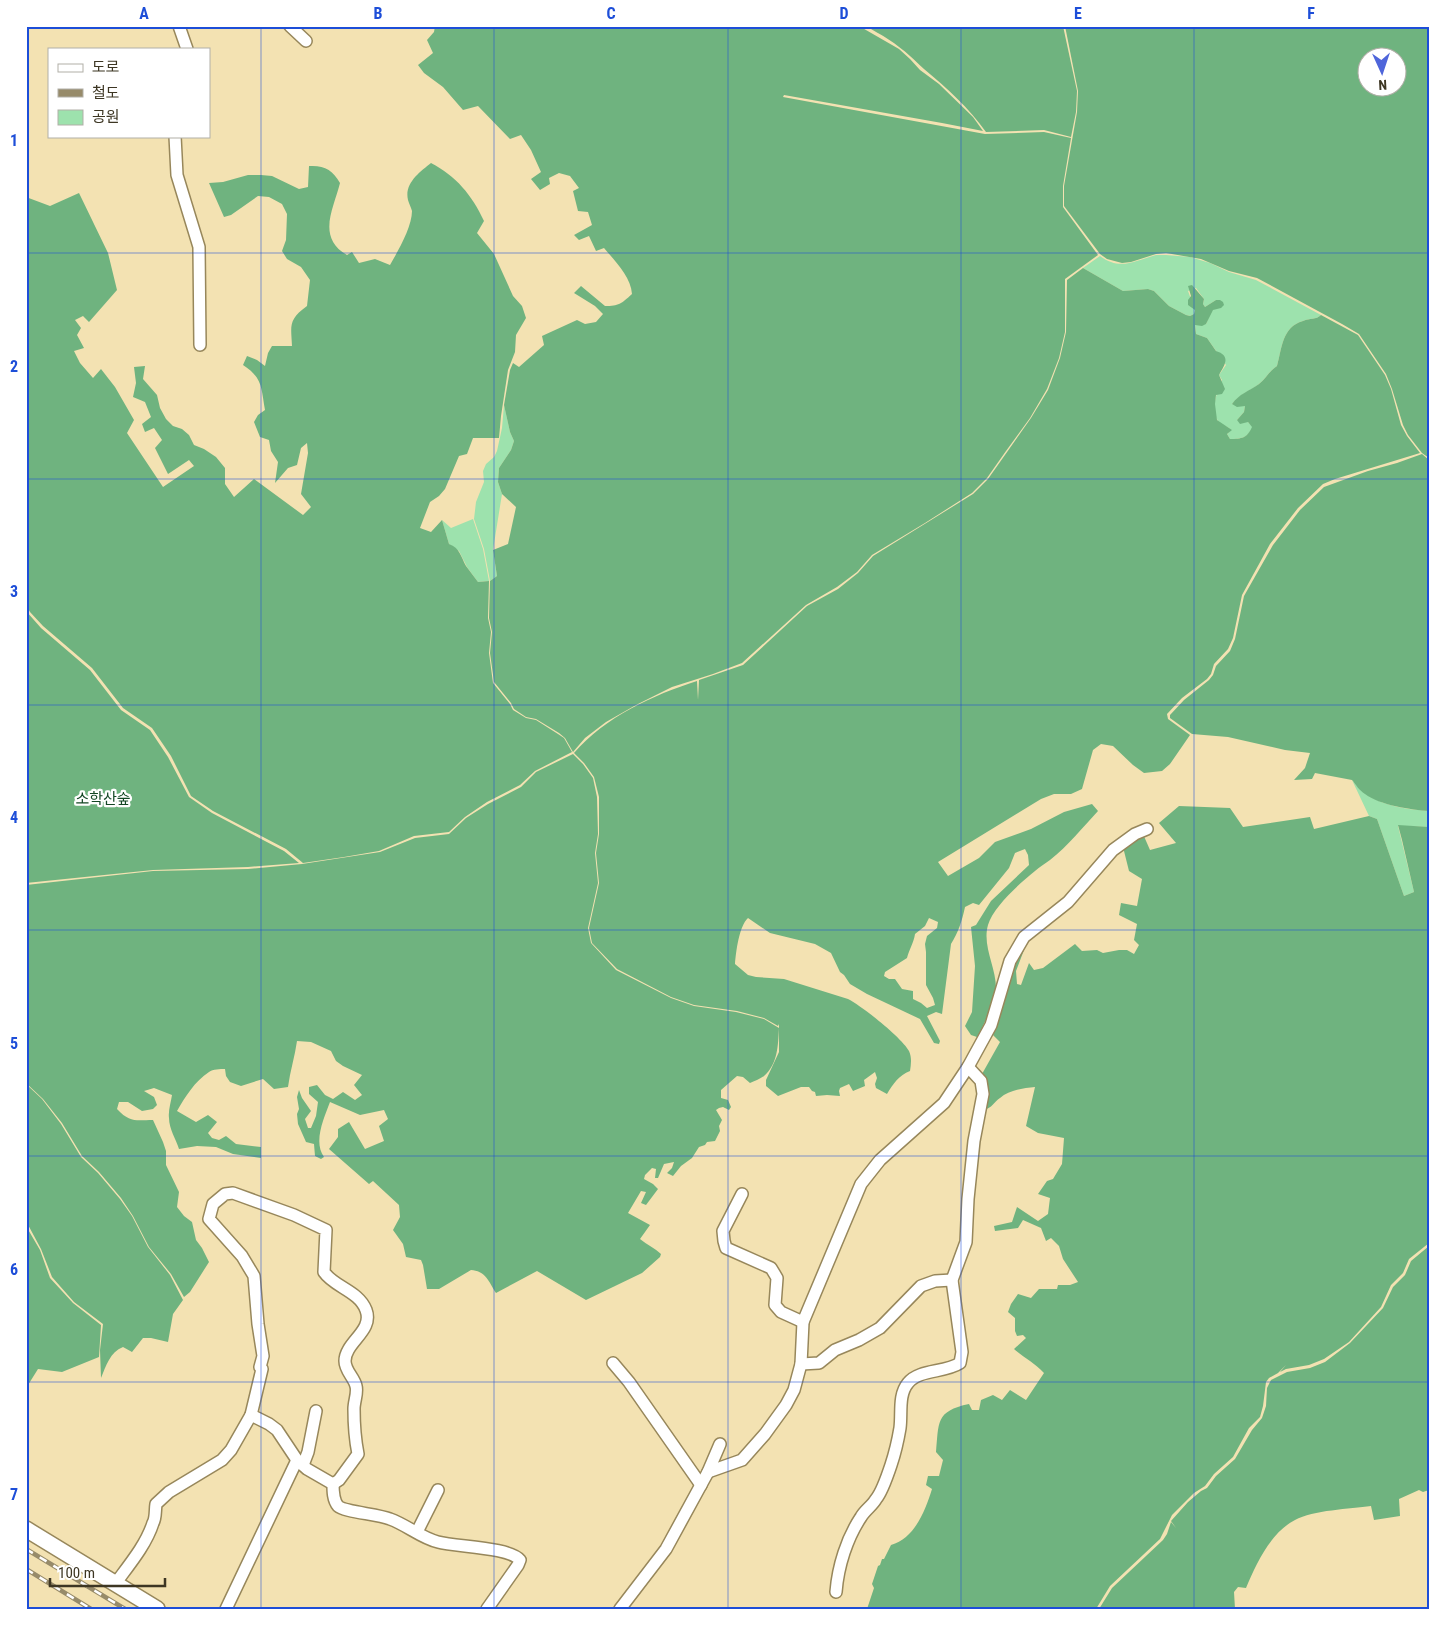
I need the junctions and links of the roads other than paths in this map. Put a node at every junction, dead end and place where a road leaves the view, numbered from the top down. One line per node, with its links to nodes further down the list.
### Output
1 (179, 26): 4 (street)
2 (290, 26): 3 (street)
3 (306, 41)
4 (187, 48)
5 (175, 138): 6 (street)
6 (200, 345)
7 (1147, 829): 8 (street)
8 (968, 1067): 10 (street); 11 (street)
9 (742, 1194): 11 (street)
10 (952, 1280): 13 (street); 25 (street)
11 (803, 1322): 13 (street)
12 (613, 1363): 20 (street)
13 (801, 1364): 18 (street)
14 (316, 1411): 17 (street)
15 (251, 1415): 17 (street); 19 (street); 24 (street)
16 (720, 1444): 18 (street)
17 (300, 1462): 19 (street); 28 (street)
18 (708, 1472): 20 (street)
19 (333, 1484): 23 (street)
20 (701, 1485): 26 (street)
21 (438, 1490): 23 (street)
22 (26, 1529): 24 (main road)
23 (417, 1532): 29 (street)
24 (115, 1584): 27 (main road)
25 (836, 1592)
26 (622, 1608)
27 (157, 1609)
28 (226, 1609)
29 (487, 1609)

